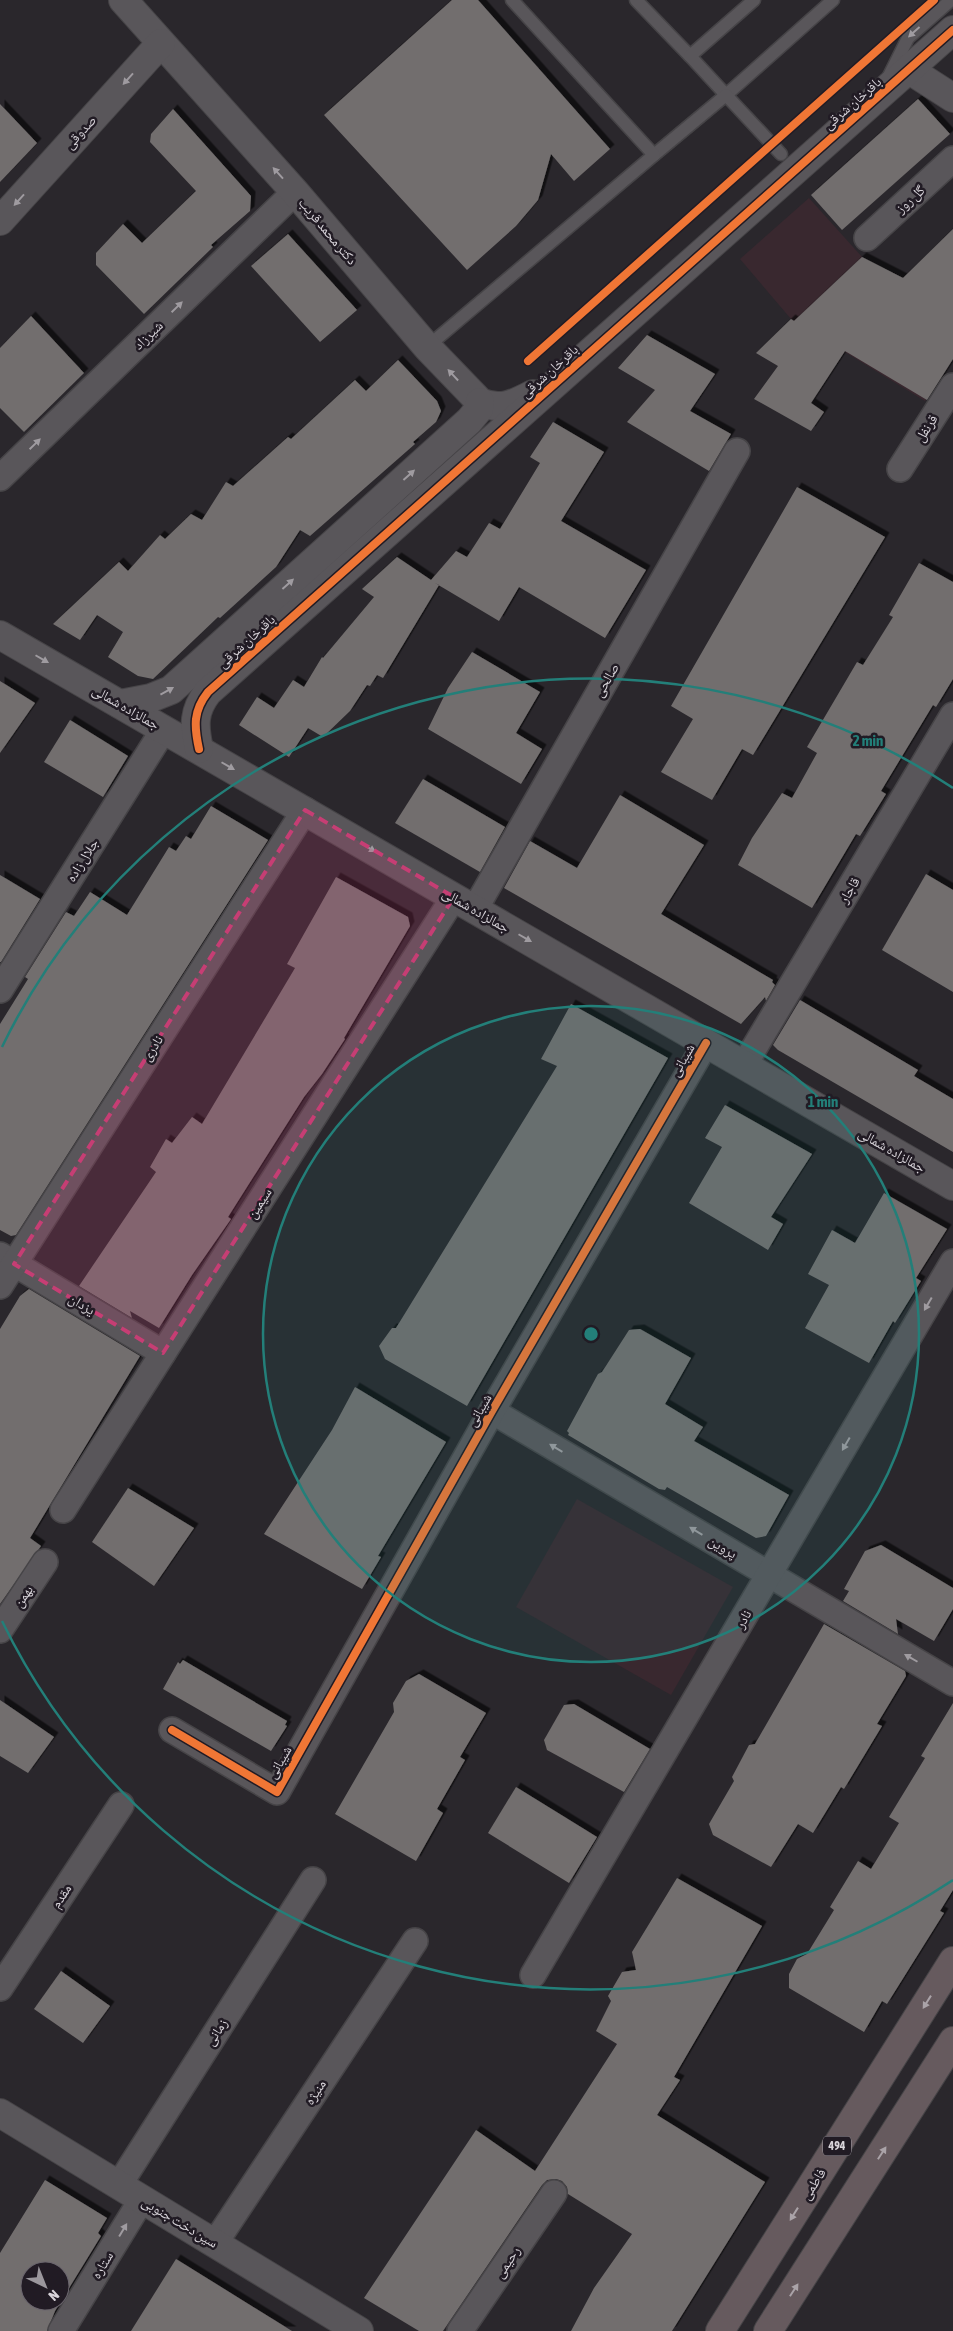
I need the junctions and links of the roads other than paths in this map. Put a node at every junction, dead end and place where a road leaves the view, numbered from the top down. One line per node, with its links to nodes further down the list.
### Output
1 (122, 0): 8 (street, دکتر محمد قریب)
2 (512, 0): 15 (lane)
3 (636, 0): 9 (lane)
4 (754, 0): 9 (lane)
5 (833, 0): 12 (lane)
6 (951, 0): 11 (lane, one-way to 11)
7 (953, 30): 10 (street, باقرخان شرقی)
8 (161, 43): 17 (street, دکتر محمد قریب, one-way to 8); 18 (street, صدوقی, one-way to 18)
9 (690, 56): 12 (lane)
10 (908, 69): 11 (street, باقرخان شرقی); 13 (street)
11 (881, 93): 21 (street, باقرخان شرقی)
12 (726, 95): 14 (lane); 15 (lane)
13 (953, 98)
14 (781, 154)
15 (654, 155): 20 (lane)
16 (953, 159): 19 (street, گل روز)
17 (295, 192): 20 (street, دکتر محمد قریب); 26 (street, شیرزاد, one-way to 17)
18 (0, 221)
19 (867, 238)
20 (427, 347): 23 (street, دکتر محمد قریب, one-way to 20)
21 (554, 384): 23 (street); 31 (street, باقرخان شرقی)
22 (953, 386): 25 (street, قرنفل)
23 (480, 402): 28 (street, one-way to 23)
24 (737, 452): 33 (street, صالحی)
25 (900, 469)
26 (0, 478)
27 (0, 634): 28 (street, جمالزاده شمالی, one-way to 28)
28 (120, 704): 30 (street, جمالزاده شمالی)
29 (953, 715): 36 (street, قاجار)
30 (164, 729): 31 (street, جمالزاده شمالی); 34 (street, جلال زاده)
31 (199, 749): 32 (street, جمالزاده شمالی, one-way to 32)
32 (305, 810): 33 (street, جمالزاده شمالی, one-way to 33); 38 (street, نادری)
33 (464, 903): 35 (street, جمالزاده شمالی, one-way to 35); 41 (street, سیمین)
34 (0, 990)
35 (706, 1043): 36 (street, جمالزاده شمالی); 42 (street, شیبانی)
36 (744, 1065): 37 (street, جمالزاده شمالی)
37 (953, 1186)
38 (7, 1260): 40 (street, نادری); 41 (street, یزدان)
39 (953, 1262): 45 (street, نادر, one-way to 45)
40 (0, 1286)
41 (163, 1353): 43 (street, سیمین)
42 (492, 1411): 45 (street, پروین, one-way to 42); 48 (street, شیبانی)
43 (63, 1510)
44 (45, 1562): 46 (street, بهمن)
45 (769, 1574): 47 (street, پروین, one-way to 45); 53 (street, نادر)
46 (0, 1630)
47 (953, 1683)
48 (172, 1730)
49 (121, 1805): 54 (street, مقدم)
50 (313, 1880): 57 (street, زمانی)
51 (415, 1941): 60 (street, منیژه)
52 (953, 1961): 64 (main road, فاطمی / 494, one-way to 64)
53 (533, 1975)
54 (0, 1988)
55 (953, 2041): 65 (main road, one-way to 55)
56 (0, 2112): 57 (street, سین دخت جنوبی)
57 (119, 2185): 59 (street, سین دخت جنوبی)
58 (554, 2193): 63 (street, رحیمی)
59 (142, 2199): 60 (street, سین دخت جنوبی); 61 (street, ستاره, one-way to 59)
60 (215, 2243): 62 (street, سین دخت جنوبی)
61 (62, 2331)
62 (359, 2331)
63 (460, 2331)
64 (720, 2331)
65 (768, 2331)

